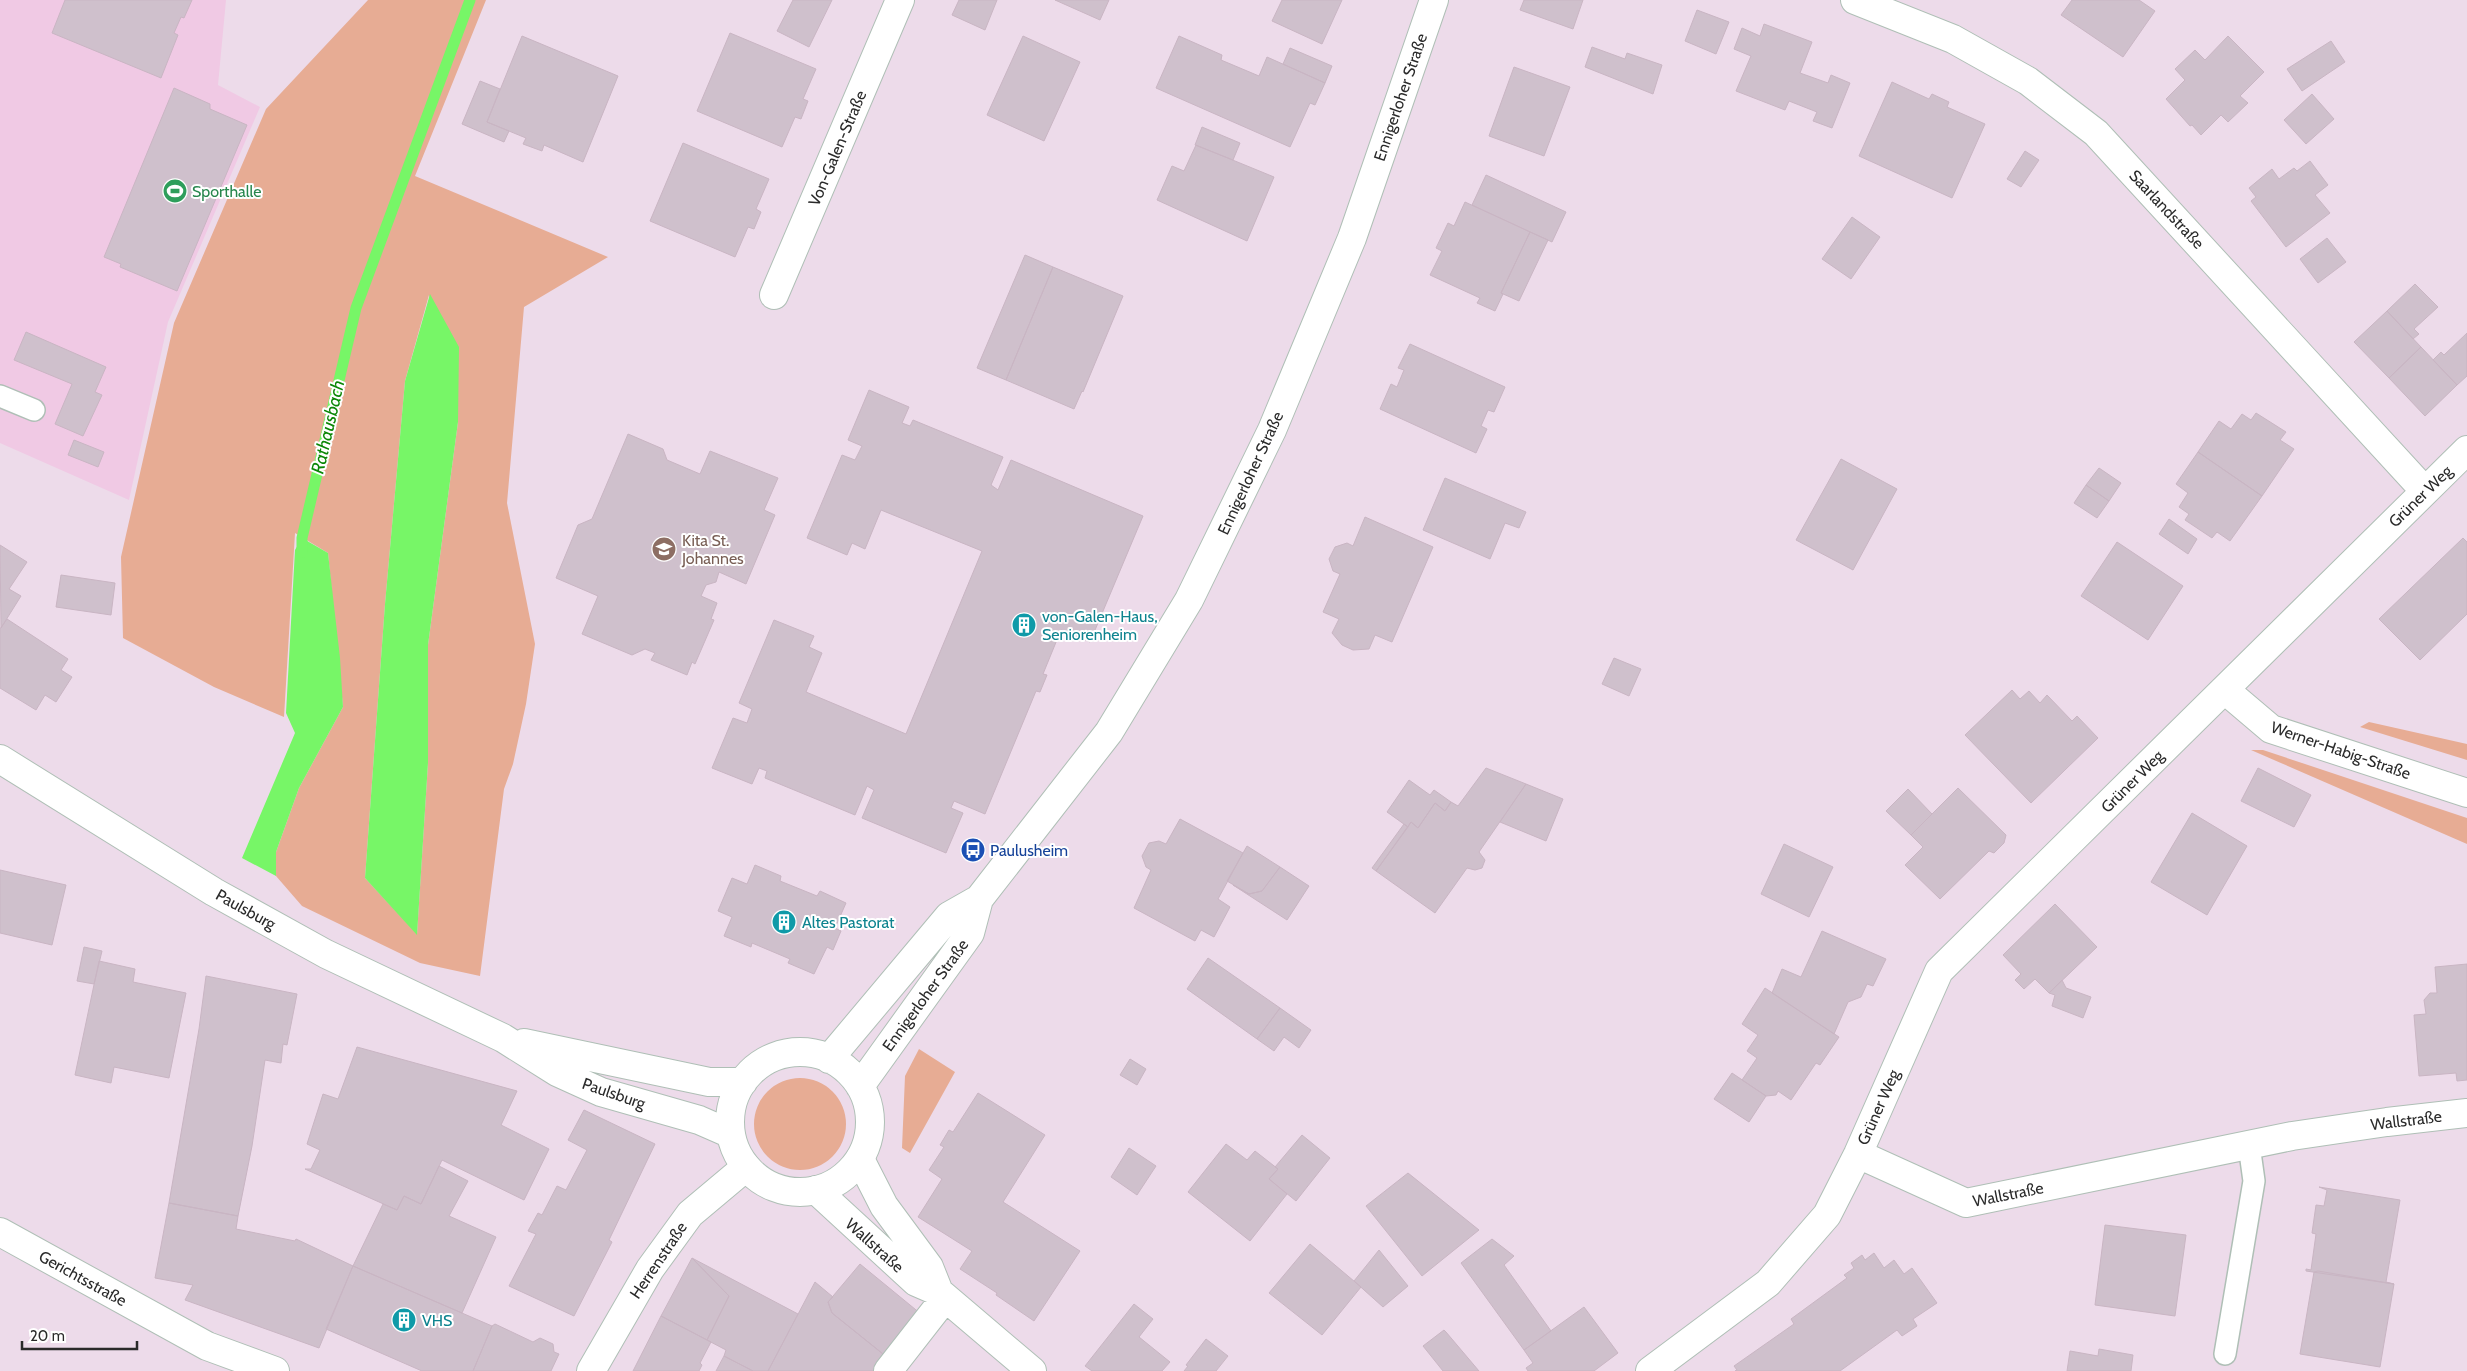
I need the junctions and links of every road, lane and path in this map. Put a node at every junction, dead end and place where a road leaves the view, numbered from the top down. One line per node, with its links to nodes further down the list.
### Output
1 (900, 0): 4 (street, Von-Galen-Straße)
2 (1434, 0): 12 (street, Ennigerloher Straße)
3 (1855, 0): 8 (street, Saarlandstraße)
4 (774, 295)
5 (0, 396): 6 (lane)
6 (34, 410)
7 (2467, 450): 8 (street, Grüner Weg)
8 (2424, 490): 9 (street, Grüner Weg)
9 (2225, 690): 11 (street, Werner-Habig-Straße); 20 (street, Grüner Weg)
10 (0, 759): 13 (street, Paulsburg)
11 (2467, 793)
12 (979, 900): 14 (street, Ennigerloher Straße); 16 (street, Ennigerloher Straße)
13 (503, 1038): 15 (street, Paulsburg); 18 (street, Paulsburg)
14 (829, 1059): 15 (street); 16 (street)
15 (743, 1082): 18 (street)
16 (860, 1086): 21 (street)
17 (2467, 1113): 19 (street, Wallstraße)
18 (731, 1134): 22 (street)
19 (2249, 1145): 20 (street, Wallstraße); 26 (lane)
20 (1858, 1154): 31 (street)
21 (860, 1159): 23 (street); 25 (street, Wallstraße)
22 (746, 1167): 23 (street); 28 (street, Herrenstraße)
23 (816, 1190): 25 (street, Wallstraße)
24 (0, 1232): 27 (street, Gerichtsstraße)
25 (942, 1295): 29 (street); 30 (street, Wallstraße)
26 (2225, 1354)
27 (275, 1371)
28 (591, 1371)
29 (888, 1371)
30 (1032, 1371)
31 (1650, 1371)

